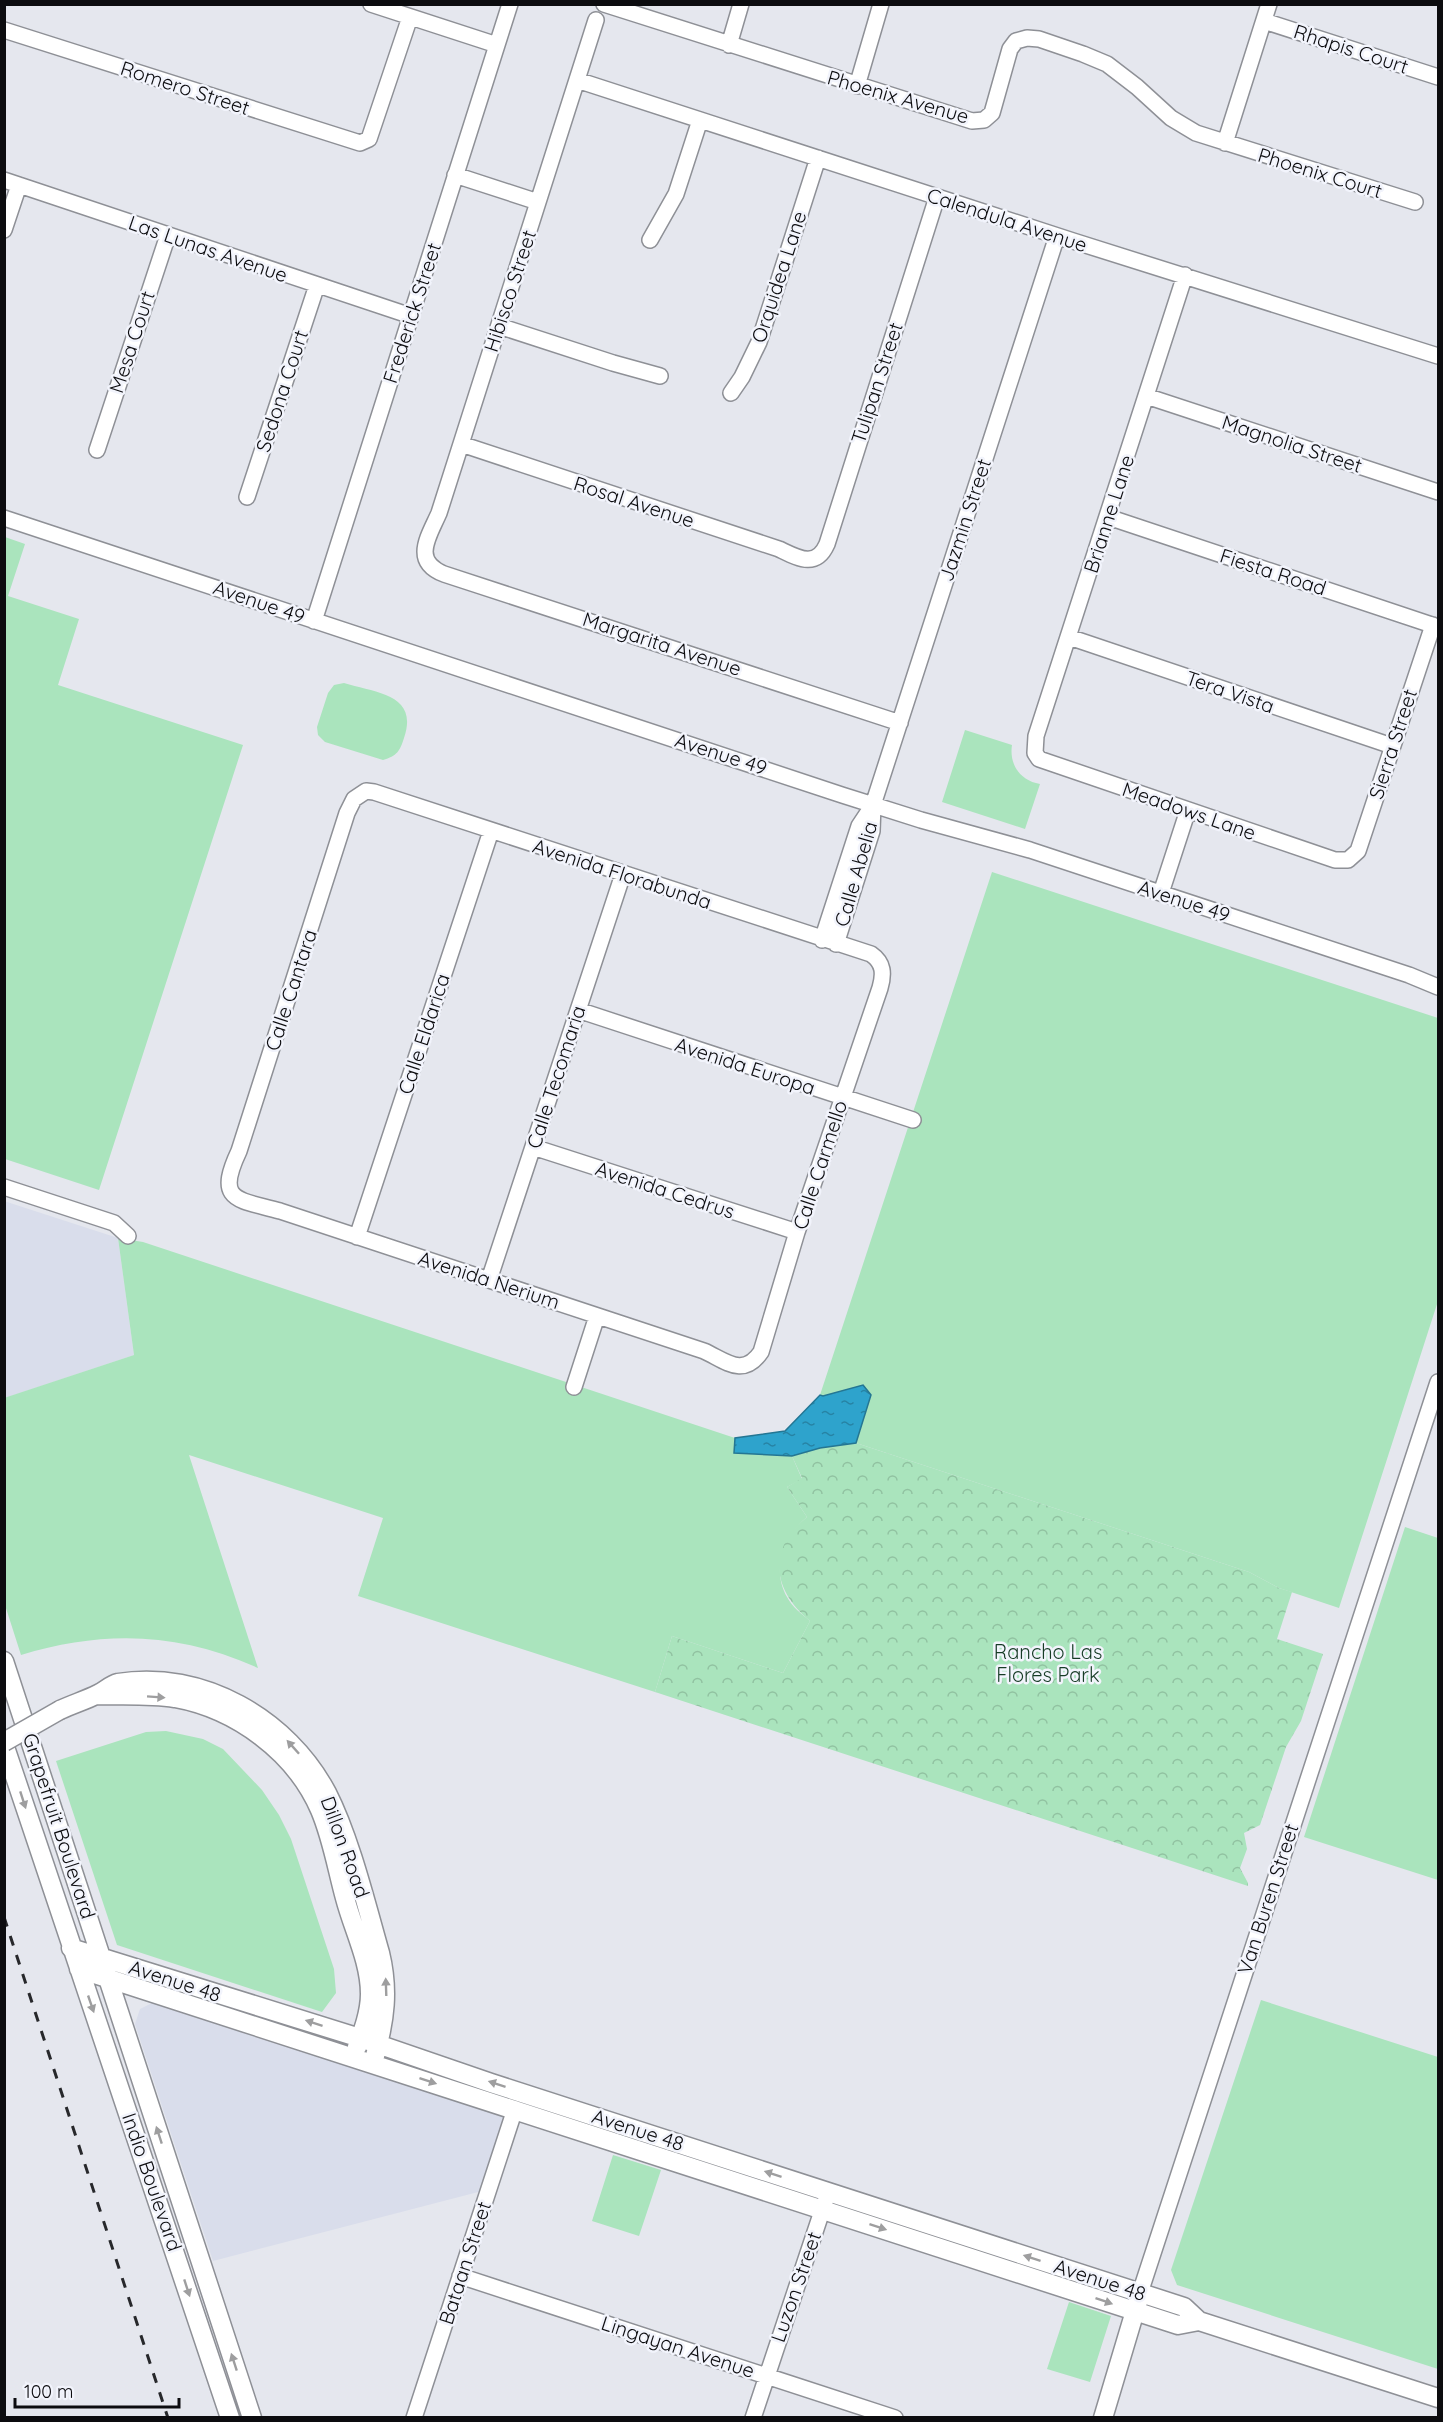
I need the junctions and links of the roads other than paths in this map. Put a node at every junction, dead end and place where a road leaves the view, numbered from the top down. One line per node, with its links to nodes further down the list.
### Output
1 (371, 4): 7 (street)
2 (510, 4): 11 (street, Frederick Street)
3 (604, 4): 12 (street, Phoenix Avenue)
4 (741, 4): 12 (street)
5 (881, 4): 15 (street)
6 (1269, 4): 9 (street)
7 (410, 17): 10 (street, Romero Street); 11 (street)
8 (596, 20): 14 (street, Hibisco Street)
9 (1264, 21): 13 (street, Rhapis Court); 17 (street)
10 (4, 30)
11 (497, 45): 19 (street, Frederick Street)
12 (729, 45): 15 (street, Phoenix Avenue)
13 (1438, 77)
14 (577, 80): 16 (street, Calendula Avenue); 23 (street, Hibisco Street)
15 (856, 86): 17 (street, Phoenix Avenue)
16 (700, 120): 18 (street, Calendula Avenue); 28 (street)
17 (1225, 142): 24 (street, Phoenix Court)
18 (818, 158): 22 (street, Calendula Avenue); 35 (street, Orquidea Lane)
19 (455, 175): 23 (street); 31 (street, Frederick Street)
20 (4, 180): 21 (street, Las Lunas Avenue)
21 (20, 185): 25 (street); 26 (street, Las Lunas Avenue)
22 (937, 197): 27 (street, Calendula Avenue); 43 (street, Tulipan Street)
23 (538, 202): 32 (street, Hibisco Street)
24 (1415, 202)
25 (4, 230)
26 (168, 235): 30 (street, Las Lunas Avenue); 38 (street, Mesa Court)
27 (1057, 236): 29 (street, Calendula Avenue); 48 (street, Jazmin Street)
28 (650, 240)
29 (1185, 275): 33 (street, Calendula Avenue); 36 (street, Brianne Lane)
30 (317, 285): 31 (street, Las Lunas Avenue); 40 (street, Sedona Court)
31 (411, 316): 45 (street, Frederick Street)
32 (499, 326): 34 (street); 37 (street, Hibisco Street)
33 (1438, 356)
34 (660, 376)
35 (731, 393)
36 (1146, 396): 39 (street, Magnolia Street); 41 (street, Brianne Lane)
37 (461, 444): 43 (street, Rosal Avenue); 44 (street, Hibisco Street)
38 (97, 450)
39 (1438, 492)
40 (247, 497)
41 (1108, 517): 46 (street, Fiesta Road); 47 (street, Brianne Lane)
42 (4, 518): 45 (street, Avenue 49)
43 (807, 560)
44 (427, 562): 48 (street, Margarita Avenue)
45 (314, 621): 52 (street, Avenue 49)
46 (1436, 626): 49 (street, Sierra Street)
47 (1069, 638): 49 (street, Tera Vista); 50 (street, Brianne Lane)
48 (900, 723): 52 (street, Jazmin Street)
49 (1392, 746): 55 (street, Sierra Street)
50 (1035, 753): 53 (street, Meadows Lane)
51 (360, 794): 54 (street, Avenida Florabunda); 66 (street, Calle Cantara)
52 (873, 805): 57 (street, Avenue 49); 58 (street, Calle Abelia)
53 (1188, 810): 55 (street, Meadows Lane); 57 (street)
54 (490, 831): 56 (street, Avenida Florabunda); 69 (street, Calle Eldarica)
55 (1348, 860)
56 (623, 874): 58 (street, Avenida Florabunda); 61 (street, Calle Tecomaria)
57 (1161, 893): 60 (street, Avenue 49)
58 (829, 942): 59 (street, Avenida Florabunda)
59 (881, 964): 62 (street, Calle Carmello)
60 (1438, 987)
61 (578, 1010): 62 (street, Avenida Europa); 64 (street, Calle Tecomaria)
62 (842, 1098): 63 (street, Avenida Europa); 67 (street, Calle Carmello)
63 (913, 1120)
64 (533, 1147): 67 (street, Avenida Cedrus); 70 (street, Calle Tecomaria)
65 (4, 1187): 68 (street)
66 (230, 1189): 69 (street, Avenida Nerium)
67 (797, 1232): 72 (street, Calle Carmello)
68 (128, 1236)
69 (357, 1237): 70 (street, Avenida Nerium)
70 (489, 1280): 71 (street, Avenida Nerium)
71 (597, 1316): 72 (street, Avenida Nerium); 74 (street)
72 (751, 1362)
73 (1438, 1382): 90 (street, Van Buren Street)
74 (574, 1387)
75 (4, 1662): 79 (main road, Grapefruit Boulevard)
76 (98, 1695): 77 (main road, Dillon Road, bridge); 82 (main road, Dillon Road, one-way to 82); 83 (main road, Dillon Road, one-way to 76)
77 (4, 1743): 78 (main road, Grapefruit Boulevard, one-way to 78)
78 (71, 1948): 79 (main road, Avenue 48); 80 (main road, Indio Boulevard)
79 (100, 1957): 81 (main road, Indio Boulevard); 82 (main road, Avenue 48, one-way to 79)
80 (79, 1969): 81 (main road, Avenue 48); 95 (main road, Indio Boulevard, one-way to 95)
81 (108, 1978): 84 (main road, Avenue 48); 96 (main road, Indio Boulevard, one-way to 81)
82 (360, 2038): 83 (main road, Avenue 48); 84 (main road, Dillon Road)
83 (378, 2044): 85 (main road, Dillon Road); 87 (main road, Avenue 48, one-way to 83)
84 (354, 2057): 85 (main road, Avenue 48)
85 (373, 2064): 86 (main road, Avenue 48, one-way to 86)
86 (515, 2109): 87 (main road); 88 (main road, Avenue 48); 89 (street, Bataan Street)
87 (661, 2137): 88 (main road, Avenue 48, one-way to 87)
88 (826, 2200): 90 (main road, Avenue 48, one-way to 88); 91 (main road, Avenue 48, one-way to 91); 93 (street, Luzon Street)
89 (460, 2276): 93 (street, Lingayan Avenue); 97 (street, Bataan Street)
90 (1140, 2293): 91 (main road, Van Buren Street); 92 (main road, Avenue 48)
91 (1135, 2311): 92 (main road, Avenue 48); 100 (main road, Van Buren Street)
92 (1199, 2321): 94 (main road, Avenue 48)
93 (766, 2375): 98 (street, Luzon Street); 99 (street, Lingayan Avenue)
94 (1438, 2398)
95 (230, 2418)
96 (252, 2418)
97 (414, 2418)
98 (753, 2418)
99 (895, 2418)
100 (1103, 2418)

